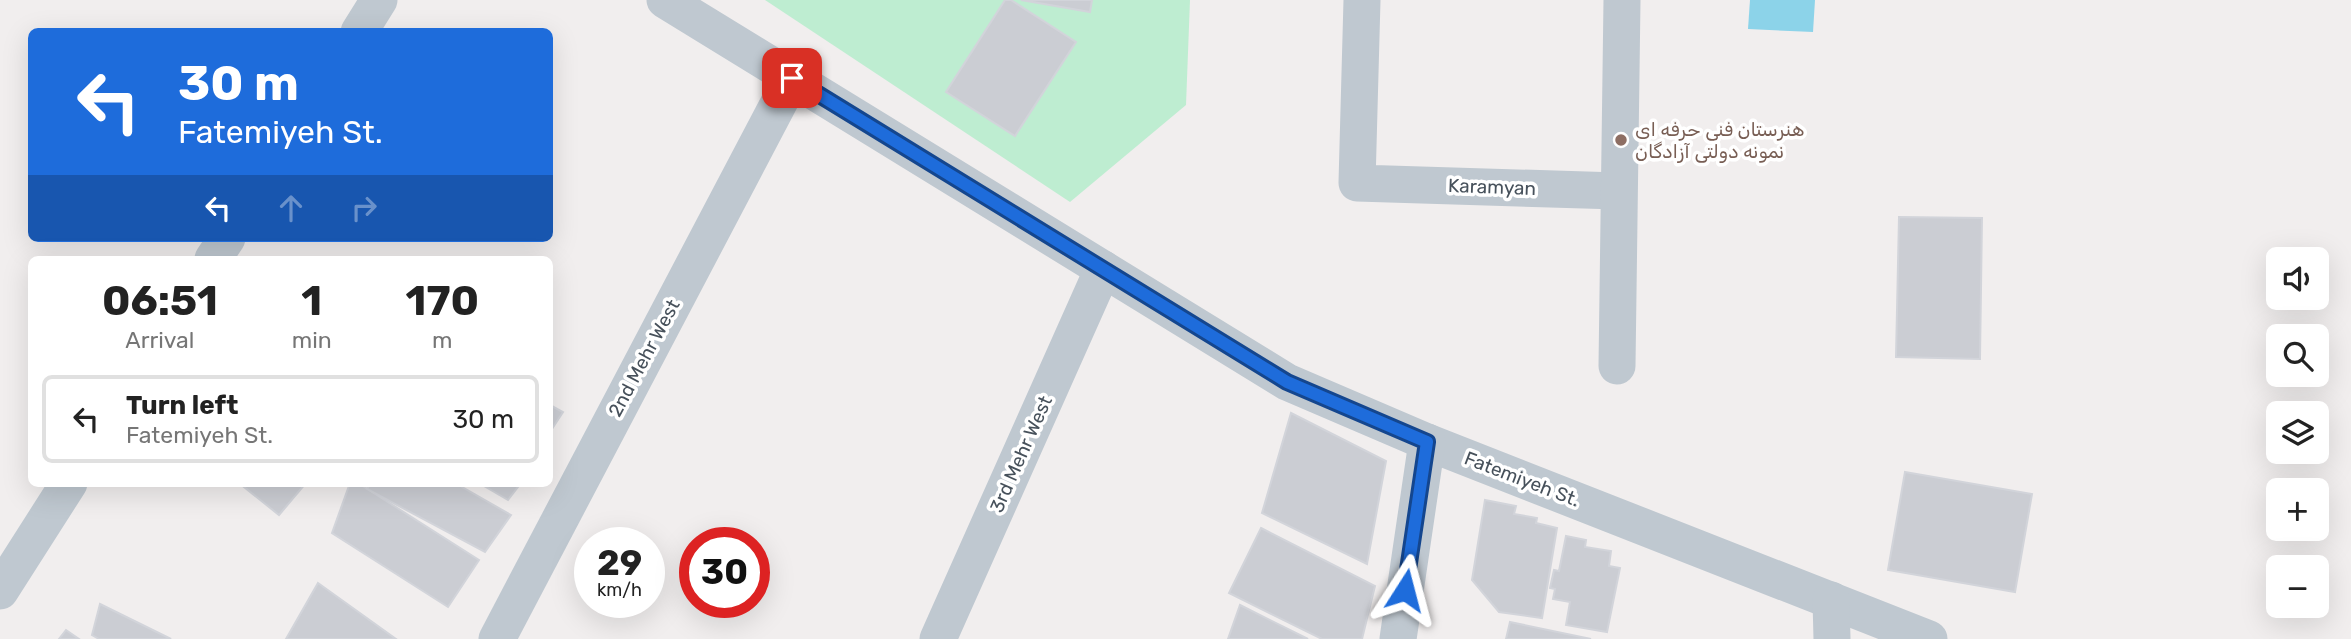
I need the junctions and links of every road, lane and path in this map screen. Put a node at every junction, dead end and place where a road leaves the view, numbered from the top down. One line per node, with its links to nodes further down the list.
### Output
1 (379, 0): 5 (street)
2 (665, 0): 6 (street, Fatemiyeh St.)
3 (1362, 0): 7 (street, Karamyan)
4 (1622, 0): 7 (street)
5 (362, 28)
6 (792, 78): 8 (street, Fatemiyeh St.); 14 (street, 2nd Mehr West)
7 (1618, 191): 9 (street)
8 (1103, 269): 10 (street, Fatemiyeh St.); 15 (street, 3rd Mehr West)
9 (1617, 366)
10 (1427, 442): 13 (street, Fatemiyeh St.); 16 (street)
11 (66, 487): 12 (street)
12 (0, 591)
13 (1831, 600): 17 (street); 18 (street, Fatemiyeh St.)
14 (497, 639)
15 (938, 639)
16 (1398, 639)
17 (1832, 639)
18 (1929, 639)

